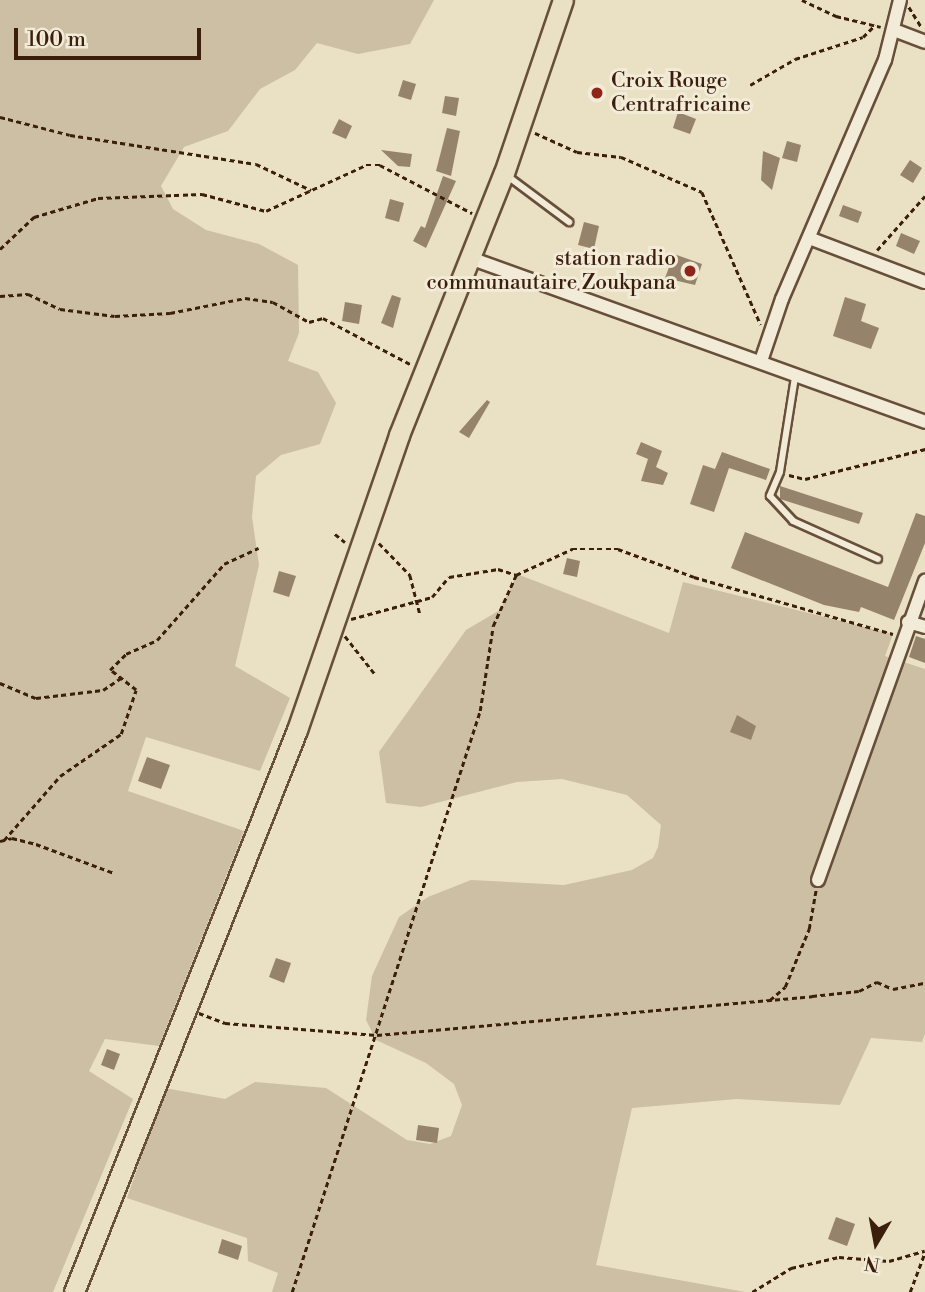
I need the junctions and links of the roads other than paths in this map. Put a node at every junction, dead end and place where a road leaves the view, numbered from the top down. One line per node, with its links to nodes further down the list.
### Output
1 (563, 0): 5 (main road)
2 (901, 0): 3 (street)
3 (894, 30): 4 (street); 7 (street)
4 (925, 42)
5 (503, 173): 6 (lane); 8 (main road)
6 (569, 222)
7 (809, 238): 9 (street); 10 (street)
8 (470, 258): 10 (street); 18 (main road)
9 (925, 282)
10 (761, 361): 11 (street)
11 (795, 377): 12 (street); 13 (lane)
12 (925, 422)
13 (878, 559)
14 (925, 581): 15 (street)
15 (908, 622): 16 (street); 17 (street)
16 (925, 627)
17 (818, 880)
18 (74, 1292)

